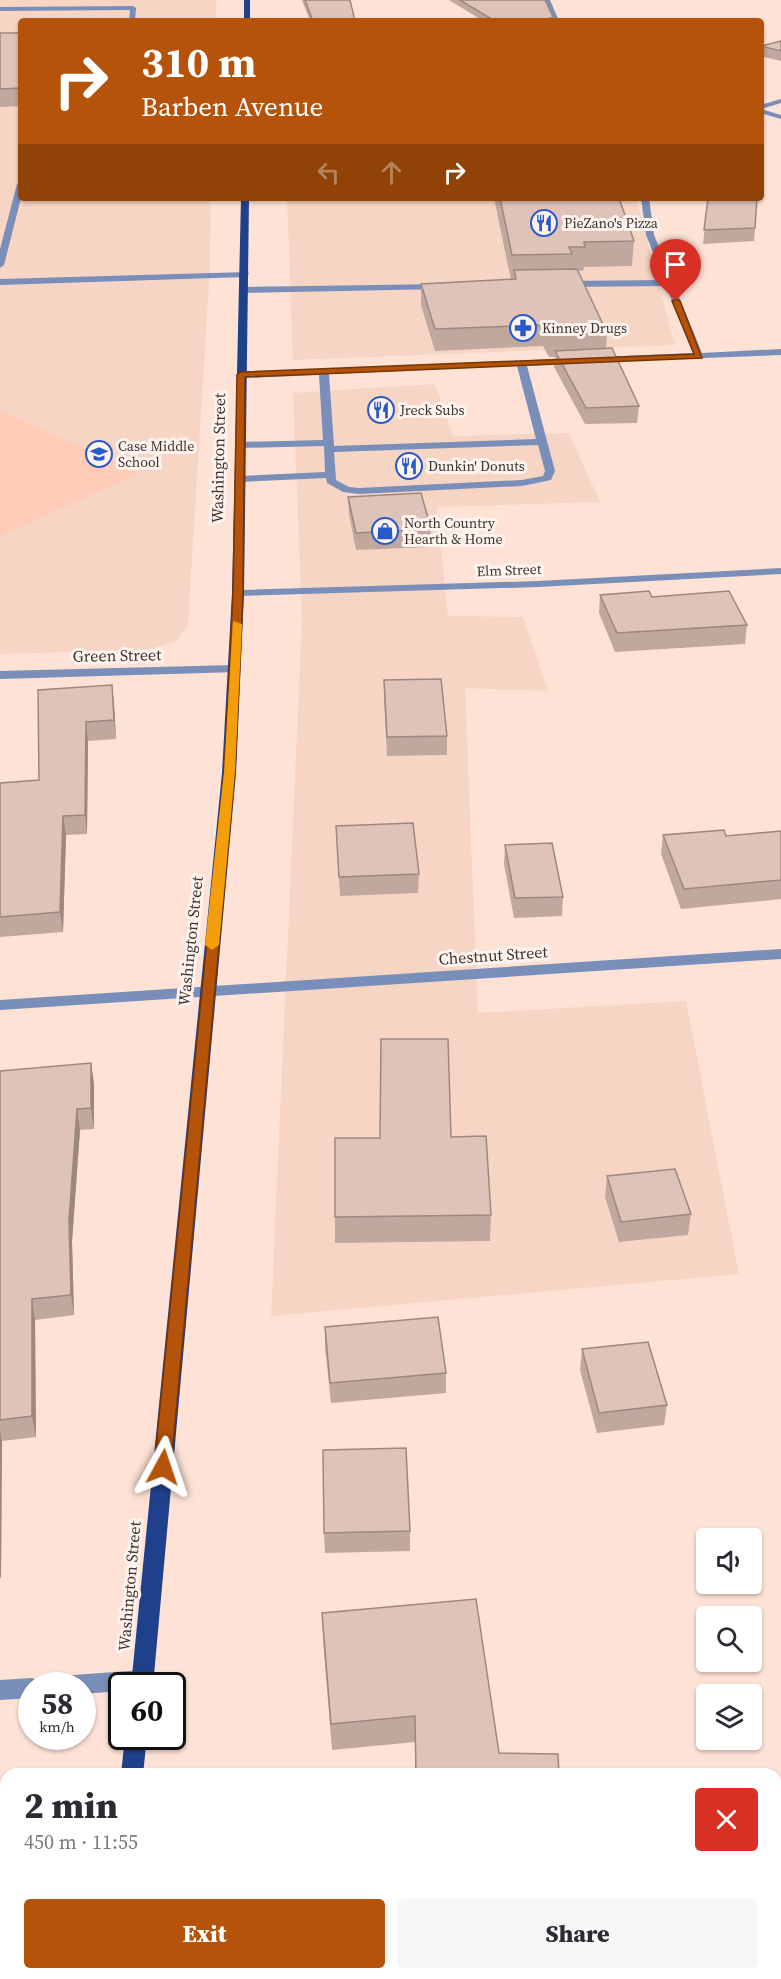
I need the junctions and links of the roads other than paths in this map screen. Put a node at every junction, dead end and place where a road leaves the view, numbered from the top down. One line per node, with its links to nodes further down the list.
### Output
1 (247, 0): 5 (main road)
2 (547, 0): 6 (street)
3 (0, 9): 4 (street)
4 (132, 18)
5 (247, 18)
6 (555, 18)
7 (781, 101): 8 (street)
8 (764, 107)
9 (764, 111): 10 (street)
10 (781, 117)
11 (18, 196): 14 (street)
12 (245, 201): 15 (main road, Washington Street)
13 (645, 201): 17 (street)
14 (0, 265)
15 (245, 274): 16 (street); 20 (main road, Washington Street)
16 (0, 282)
17 (668, 283): 18 (street); 22 (street)
18 (552, 284)
19 (448, 286): 20 (street)
20 (244, 290): 27 (main road, Washington Street)
21 (781, 352): 22 (street)
22 (699, 356): 24 (street)
23 (580, 360): 25 (street)
24 (592, 360)
25 (521, 363): 26 (street); 28 (street)
26 (324, 372): 27 (street); 30 (street)
27 (241, 375): 29 (main road, Washington Street)
28 (542, 442): 30 (street); 31 (street)
29 (240, 446): 30 (street); 32 (main road, Washington Street)
30 (328, 446): 31 (street)
31 (331, 475): 32 (street)
32 (240, 479): 34 (main road, Washington Street)
33 (781, 571): 34 (street, Elm Street)
34 (238, 593): 35 (main road, Washington Street)
35 (234, 669): 36 (street, Green Street); 38 (main road, Washington Street)
36 (0, 675)
37 (781, 954): 38 (street, Chestnut Street)
38 (207, 992): 39 (street, Chestnut Street); 40 (main road, Washington Street)
39 (0, 1005)
40 (143, 1672)
41 (18, 1689): 42 (street)
42 (0, 1690)
43 (135, 1750): 44 (main road)
44 (133, 1768)

